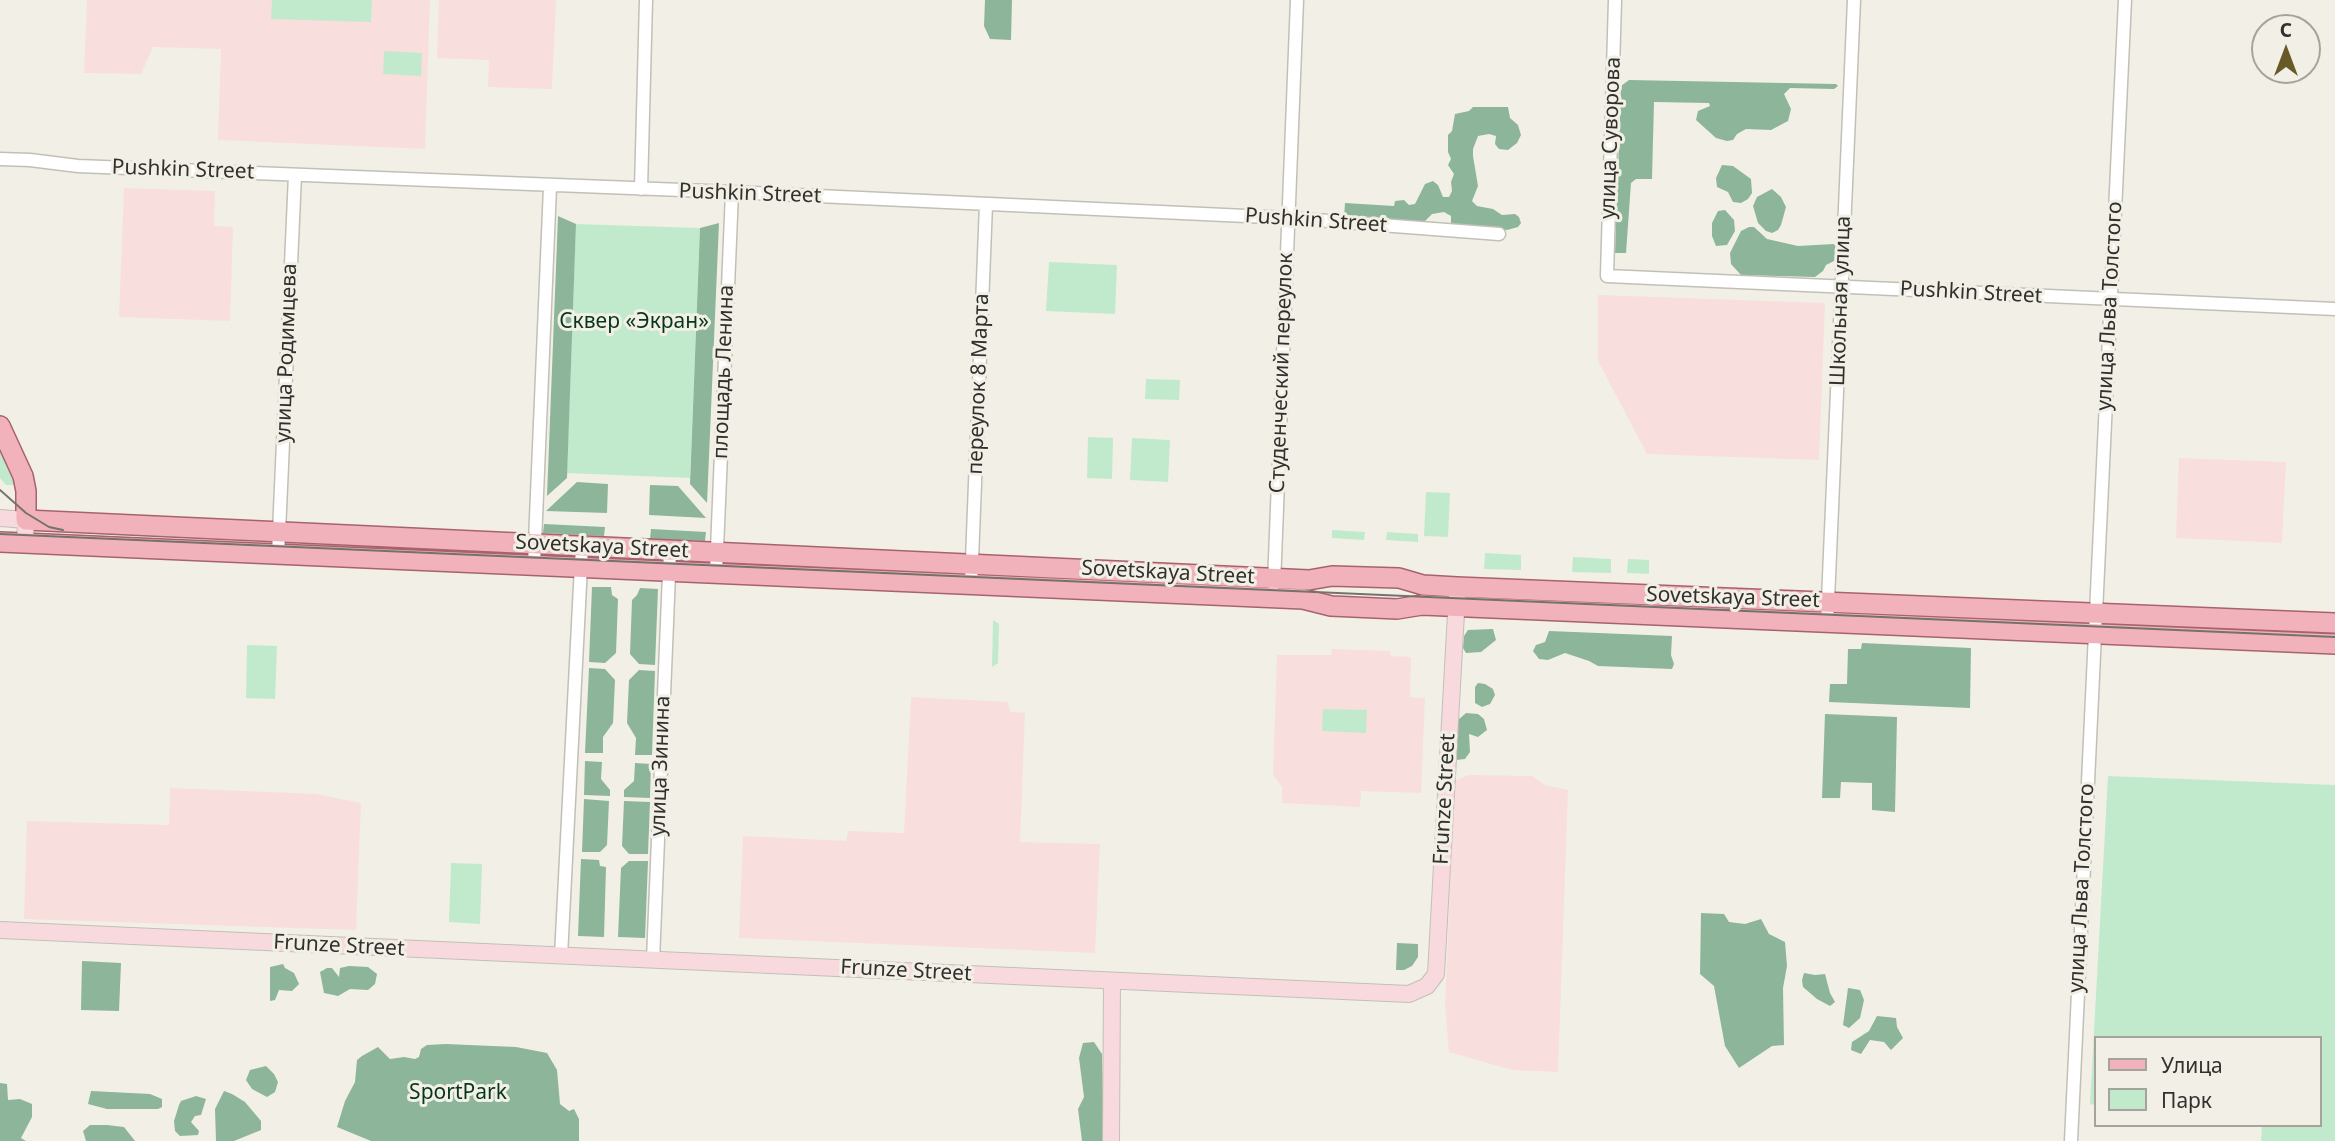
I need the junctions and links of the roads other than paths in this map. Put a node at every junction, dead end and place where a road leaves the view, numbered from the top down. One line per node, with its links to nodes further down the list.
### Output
1 (646, 0): 9 (street)
2 (1297, 0): 12 (street, Студенческий переулок)
3 (1615, 0): 14 (street, улица Суворова)
4 (1854, 0): 15 (street, Школьная улица)
5 (2124, 0): 16 (street, улица Льва Толстого)
6 (0, 159): 7 (street, Pushkin Street)
7 (295, 175): 8 (street, Pushkin Street); 21 (street, улица Родимцева)
8 (550, 187): 9 (street, Pushkin Street); 24 (street)
9 (641, 190): 10 (street, Pushkin Street)
10 (732, 192): 11 (street, Pushkin Street); 27 (street, площадь Ленина)
11 (986, 204): 12 (street, Pushkin Street); 29 (street, переулок 8 Марта)
12 (1289, 218): 13 (street, Pushkin Street); 36 (street, Студенческий переулок)
13 (1499, 234)
14 (1607, 276): 15 (street, Pushkin Street)
15 (1842, 287): 16 (street, Pushkin Street); 37 (street, Школьная улица)
16 (2110, 300): 17 (street, Pushkin Street); 39 (street, улица Льва Толстого)
17 (2335, 309)
18 (0, 426): 20 (main road)
19 (0, 519): 20 (street, Sovetskaya Street)
20 (26, 520): 21 (main road, Sovetskaya Street); 23 (street)
21 (279, 532): 24 (main road, Sovetskaya Street); 28 (street, улица Родимцева)
22 (0, 542): 23 (main road, Sovetskaya Street)
23 (25, 543): 28 (main road, Sovetskaya Street)
24 (535, 544): 25 (main road, Sovetskaya Street); 30 (street)
25 (582, 546): 26 (main road, Sovetskaya Street); 31 (street)
26 (670, 550): 27 (main road, Sovetskaya Street); 32 (street, улица Зинина)
27 (717, 552): 29 (main road, Sovetskaya Street); 33 (street, площадь Ленина)
28 (278, 554): 30 (main road, Sovetskaya Street)
29 (972, 564): 34 (street, переулок 8 Марта); 36 (main road, Sovetskaya Street)
30 (534, 565): 31 (main road, Sovetskaya Street)
31 (581, 568): 32 (main road, Sovetskaya Street); 45 (street)
32 (669, 571): 33 (main road, Sovetskaya Street); 46 (street, улица Зинина)
33 (716, 573): 34 (main road, Sovetskaya Street)
34 (971, 584): 36 (main road, Sovetskaya Street)
35 (1457, 587): 36 (main road, Sovetskaya Street); 37 (main road, Sovetskaya Street); 38 (street, Frunze Street)
36 (1274, 588): 38 (main road, Sovetskaya Street)
37 (1828, 602): 39 (main road, Sovetskaya Street); 40 (street, Школьная улица)
38 (1456, 607): 40 (main road, Sovetskaya Street); 47 (street, Frunze Street)
39 (2095, 613): 41 (main road, Sovetskaya Street); 42 (street, улица Льва Толстого)
40 (1827, 623): 42 (main road, Sovetskaya Street)
41 (2335, 623)
42 (2094, 634): 43 (main road, Sovetskaya Street); 49 (street, улица Льва Толстого)
43 (2335, 644)
44 (0, 930): 45 (street, Frunze Street)
45 (561, 956): 46 (street, Frunze Street)
46 (653, 960): 47 (street, Frunze Street)
47 (1112, 981): 48 (street)
48 (1111, 1141)
49 (2071, 1141)

